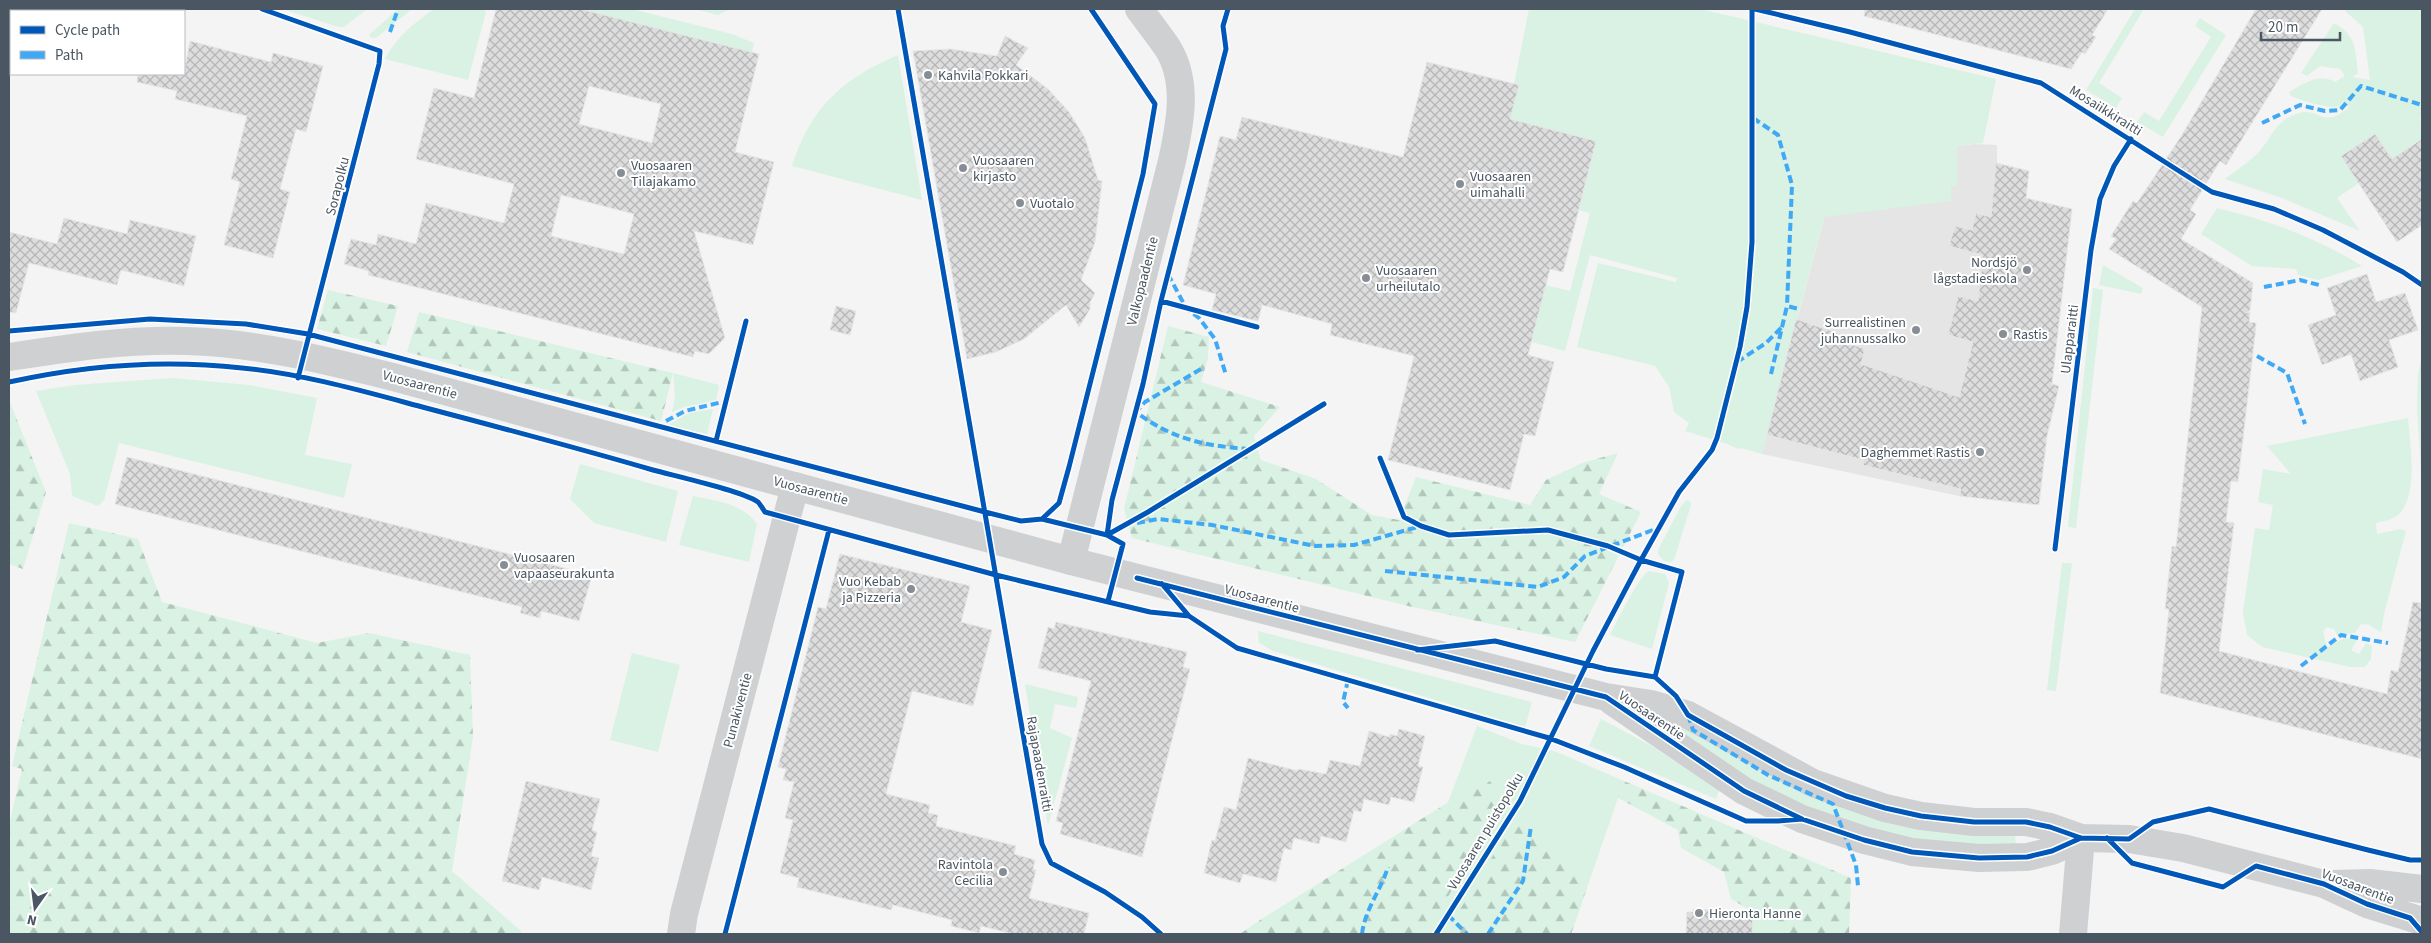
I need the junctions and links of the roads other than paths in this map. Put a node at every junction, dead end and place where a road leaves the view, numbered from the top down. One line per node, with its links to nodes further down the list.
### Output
1 (1139, 9): 4 (street, Valkopaadentie)
2 (9, 357): 3 (street, Vuosaarentie)
3 (795, 486): 4 (street, Vuosaarentie); 10 (street, Punakiventie)
4 (1071, 561): 5 (street, Vuosaarentie)
5 (1606, 697): 6 (street, Vuosaarentie); 6 (street, Vuosaarentie)
6 (2081, 838): 7 (street, Vuosaarentie); 11 (street)
7 (2324, 884): 8 (street, Vuosaarentie); 9 (street, Vuosaarentie)
8 (2422, 889)
9 (2422, 921)
10 (681, 934)
11 (2073, 934)

